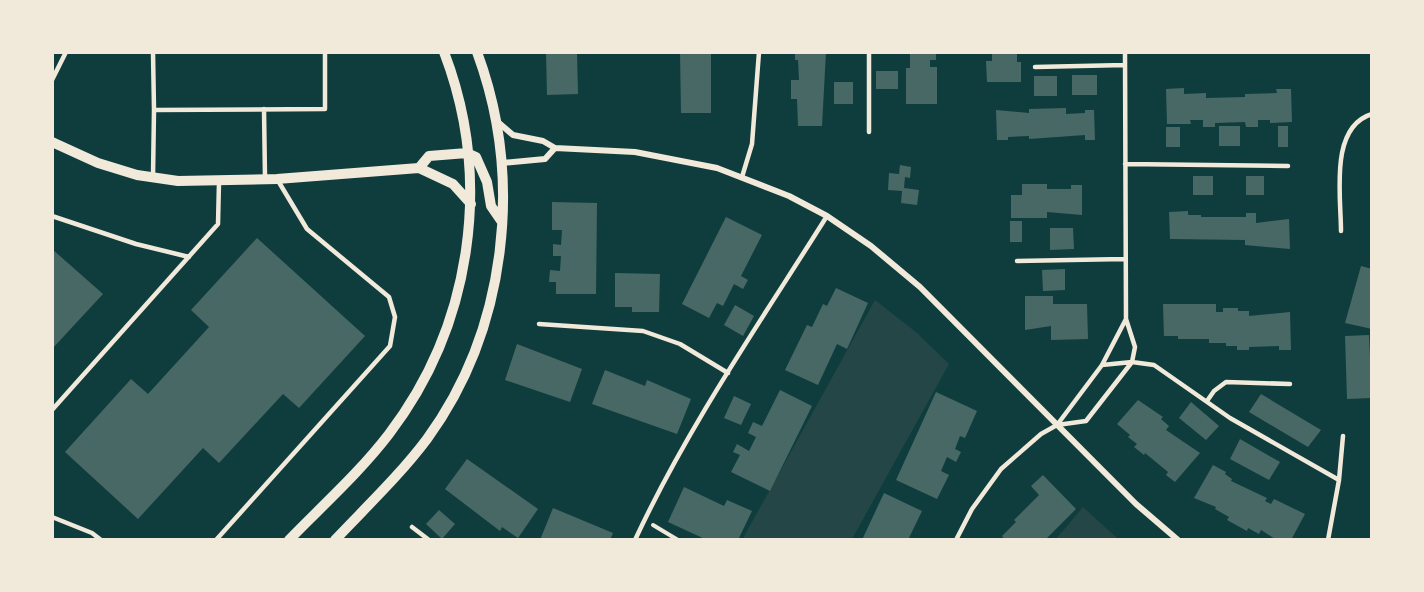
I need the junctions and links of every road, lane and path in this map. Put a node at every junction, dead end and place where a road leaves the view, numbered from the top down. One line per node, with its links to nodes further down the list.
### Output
1 (66, 52): 11 (lane)
2 (153, 52): 13 (lane)
3 (325, 52): 12 (lane)
4 (444, 52): 19 (street)
5 (477, 52): 15 (street)
6 (759, 52): 24 (lane)
7 (869, 52): 16 (lane)
8 (1125, 52): 9 (lane)
9 (1125, 65): 10 (lane); 21 (lane)
10 (1035, 67)
11 (52, 80)
12 (264, 109): 13 (lane); 27 (lane)
13 (154, 111): 25 (lane)
14 (1371, 114): 33 (lane)
15 (499, 123): 18 (street); 20 (street)
16 (869, 132)
17 (52, 142): 25 (street)
18 (555, 148): 20 (street); 24 (street)
19 (467, 153): 23 (street); 29 (street); 32 (street)
20 (502, 163): 32 (street)
21 (1125, 164): 22 (lane); 35 (lane)
22 (1288, 166)
23 (419, 168): 26 (street); 29 (street)
24 (742, 177): 31 (street)
25 (153, 178): 28 (street)
26 (276, 179): 27 (street); 52 (lane)
27 (265, 180): 28 (street)
28 (219, 182): 34 (lane)
29 (471, 204): 53 (street)
30 (52, 216): 34 (lane)
31 (827, 216): 41 (lane); 45 (street)
32 (502, 222): 54 (street)
33 (1341, 231)
34 (189, 257): 44 (lane)
35 (1125, 259): 36 (lane); 37 (lane)
36 (1017, 261)
37 (1126, 319): 39 (lane); 40 (lane)
38 (539, 324): 41 (lane)
39 (1132, 362): 40 (lane); 43 (lane); 45 (lane)
40 (1102, 365): 45 (lane)
41 (728, 374): 49 (lane)
42 (1290, 384): 43 (lane)
43 (1207, 401): 47 (lane)
44 (52, 410)
45 (1057, 425): 58 (lane); 59 (street)
46 (1343, 436): 47 (lane)
47 (1339, 480): 60 (lane)
48 (52, 517): 51 (lane)
49 (645, 520): 56 (lane); 57 (path)
50 (412, 527): 55 (lane)
51 (101, 540)
52 (216, 540)
53 (289, 540)
54 (335, 540)
55 (429, 540)
56 (635, 540)
57 (678, 540)
58 (956, 540)
59 (1178, 540)
60 (1328, 540)

